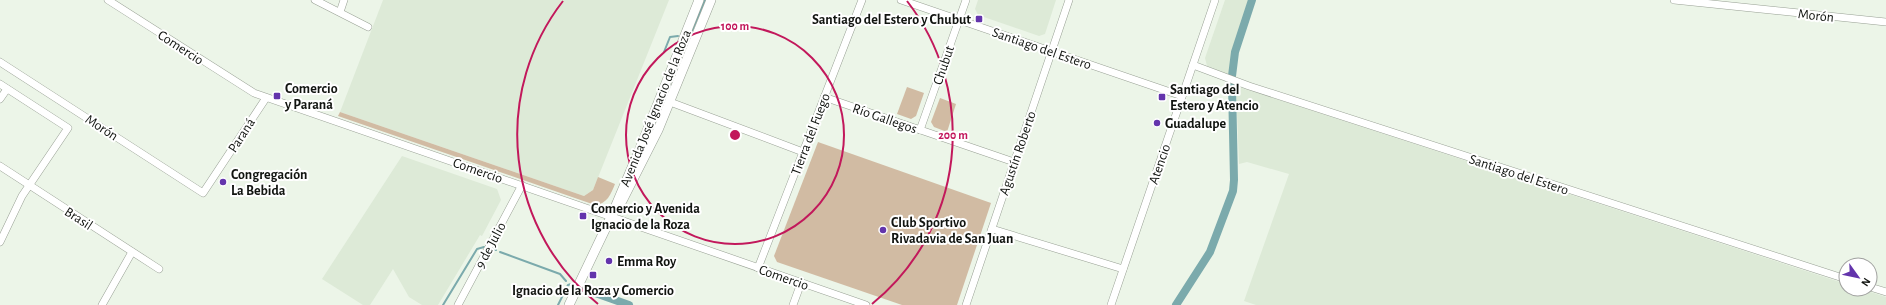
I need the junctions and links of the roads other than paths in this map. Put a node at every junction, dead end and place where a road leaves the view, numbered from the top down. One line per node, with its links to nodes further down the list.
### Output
1 (108, 0): 23 (street, Comercio)
2 (315, 0): 12 (street)
3 (344, 0): 12 (street)
4 (699, 0): 33 (main road, Avenida José Ignacio de la Roza)
5 (710, 0): 25 (main road, Avenida José Ignacio de la Roza)
6 (862, 0): 22 (street, Tierra del Fuego)
7 (901, 0): 13 (street, Santiago del Estero)
8 (966, 0): 13 (street, Chubut)
9 (1069, 0): 16 (street, Agustín Roberto)
10 (1215, 0): 18 (street, Atencio)
11 (1674, 0): 14 (street, Morón)
12 (340, 12): 15 (street)
13 (959, 20): 16 (street, Santiago del Estero); 26 (street, Chubut)
14 (1886, 22)
15 (368, 27)
16 (1052, 51): 21 (street, Santiago del Estero); 28 (street, Agustín Roberto)
17 (0, 62): 32 (street, Morón)
18 (1193, 65): 21 (street, Atencio); 40 (street, Santiago del Estero)
19 (0, 84): 20 (street, Morón)
20 (7, 88): 24 (street); 31 (street, Morón)
21 (1182, 96): 39 (street, Atencio)
22 (824, 97): 26 (street, Río Gallegos); 27 (street, Tierra del Fuego)
23 (266, 98): 30 (street, Comercio); 32 (street, Paraná)
24 (0, 99)
25 (670, 102): 27 (street); 33 (main road, Avenida José Ignacio de la Roza)
26 (920, 130): 28 (street, Río Gallegos)
27 (803, 152): 37 (street, Tierra del Fuego)
28 (1014, 162): 34 (street, Agustín Roberto)
29 (0, 166): 31 (street, Brasil)
30 (522, 185): 33 (street, Comercio); 43 (street, 9 de Julio)
31 (29, 186): 35 (street); 36 (street, Brasil)
32 (204, 193)
33 (611, 217): 37 (street, Comercio); 44 (main road, Avenida José Ignacio de la Roza)
34 (992, 228): 39 (street); 47 (street, Agustín Roberto)
35 (0, 242)
36 (132, 252): 38 (street, Brasil); 42 (street)
37 (758, 268): 41 (street, Comercio)
38 (159, 269)
39 (1123, 269): 48 (street, Atencio)
40 (1838, 276)
41 (801, 283): 45 (street); 46 (street, Comercio)
42 (102, 305)
43 (458, 305)
44 (569, 305)
45 (793, 305)
46 (866, 305)
47 (966, 305)
48 (1111, 305)

